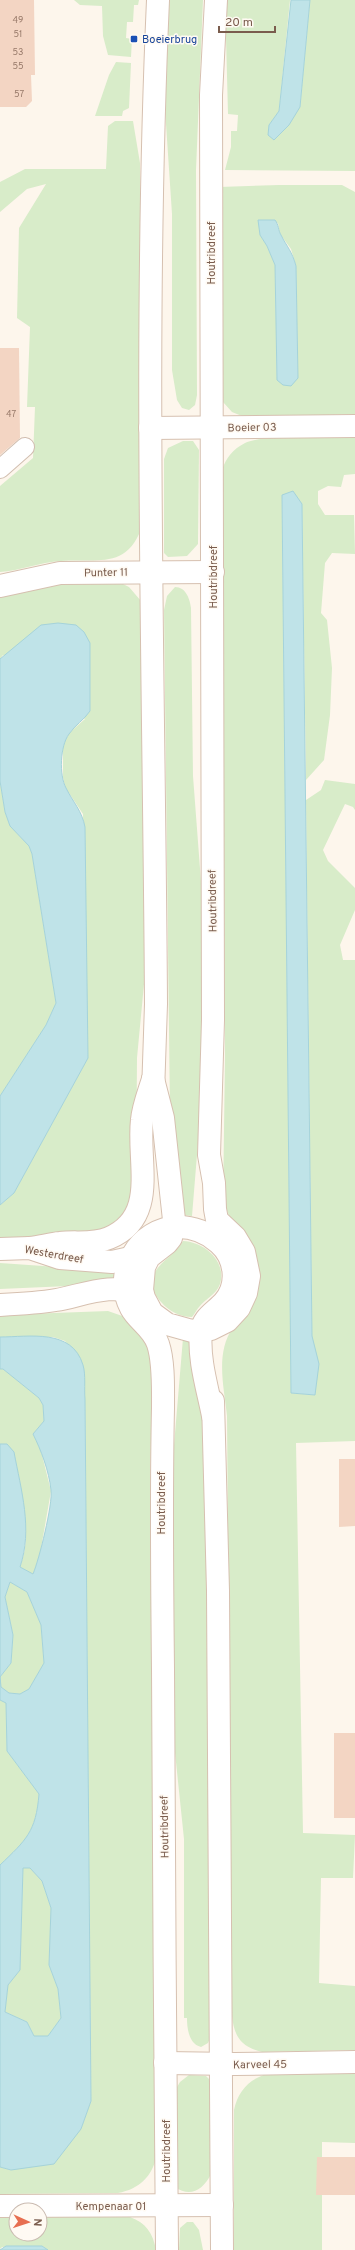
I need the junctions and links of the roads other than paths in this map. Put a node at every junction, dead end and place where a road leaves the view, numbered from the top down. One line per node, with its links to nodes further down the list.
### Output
1 (158, 0): 4 (main road)
2 (216, 0): 5 (main road, Houtribdreef)
3 (355, 426): 5 (main road, Boeier 03)
4 (150, 428): 5 (main road, Boeier 03); 8 (main road)
5 (213, 428): 9 (main road, Houtribdreef)
6 (26, 447): 7 (street)
7 (0, 469)
8 (153, 571): 9 (main road, Punter 11); 10 (main road, Punter 11); 11 (main road)
9 (213, 572): 13 (main road, Houtribdreef)
10 (0, 586)
11 (153, 1079): 12 (main road); 14 (main road)
12 (164, 1230): 13 (main road); 16 (main road); 17 (main road)
13 (215, 1231): 20 (main road)
14 (30, 1248): 15 (main road, Westerdreef); 16 (main road, Westerdreef)
15 (0, 1249)
16 (130, 1258): 17 (main road)
17 (133, 1298): 18 (main road); 19 (main road)
18 (0, 1305)
19 (159, 1327): 20 (main road); 22 (main road, Houtribdreef)
20 (211, 1328): 23 (main road)
21 (355, 2062): 23 (main road, Karveel 45)
22 (165, 2063): 23 (main road, Karveel 45); 24 (main road, Houtribdreef)
23 (221, 2064): 25 (main road)
24 (166, 2205): 25 (main road, Kempenaar 01); 26 (main road, Kempenaar 01); 27 (main road, Houtribdreef)
25 (222, 2205): 28 (main road)
26 (0, 2206)
27 (167, 2250)
28 (222, 2250)

